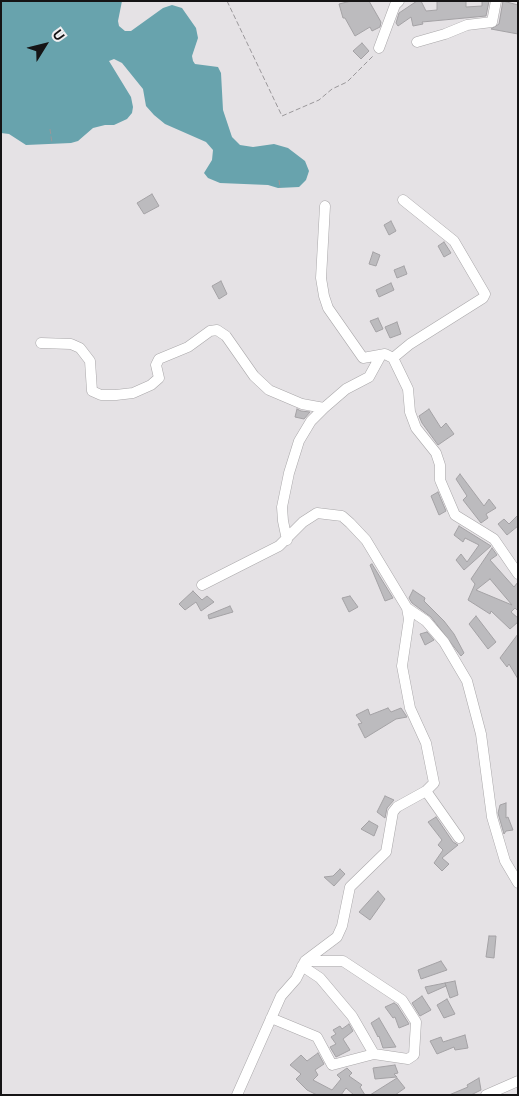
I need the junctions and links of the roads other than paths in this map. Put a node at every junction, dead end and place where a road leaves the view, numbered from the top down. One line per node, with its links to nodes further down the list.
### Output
1 (399, 1): 4 (street)
2 (496, 1): 3 (street)
3 (417, 42)
4 (379, 48)
5 (403, 200): 9 (street)
6 (325, 206): 8 (street)
7 (41, 343): 10 (street)
8 (381, 355): 9 (street); 10 (street)
9 (394, 358): 12 (street)
10 (324, 408): 11 (street)
11 (287, 540): 13 (street); 14 (street)
12 (518, 574)
13 (202, 586)
14 (408, 608): 15 (street); 17 (street)
15 (426, 791): 16 (street); 18 (street)
16 (459, 838)
17 (518, 883)
18 (304, 964): 19 (street); 20 (street); 20 (street)
19 (272, 1018): 20 (street); 22 (street)
20 (374, 1054)
21 (518, 1081): 23 (street)
22 (237, 1095)
23 (486, 1095)

